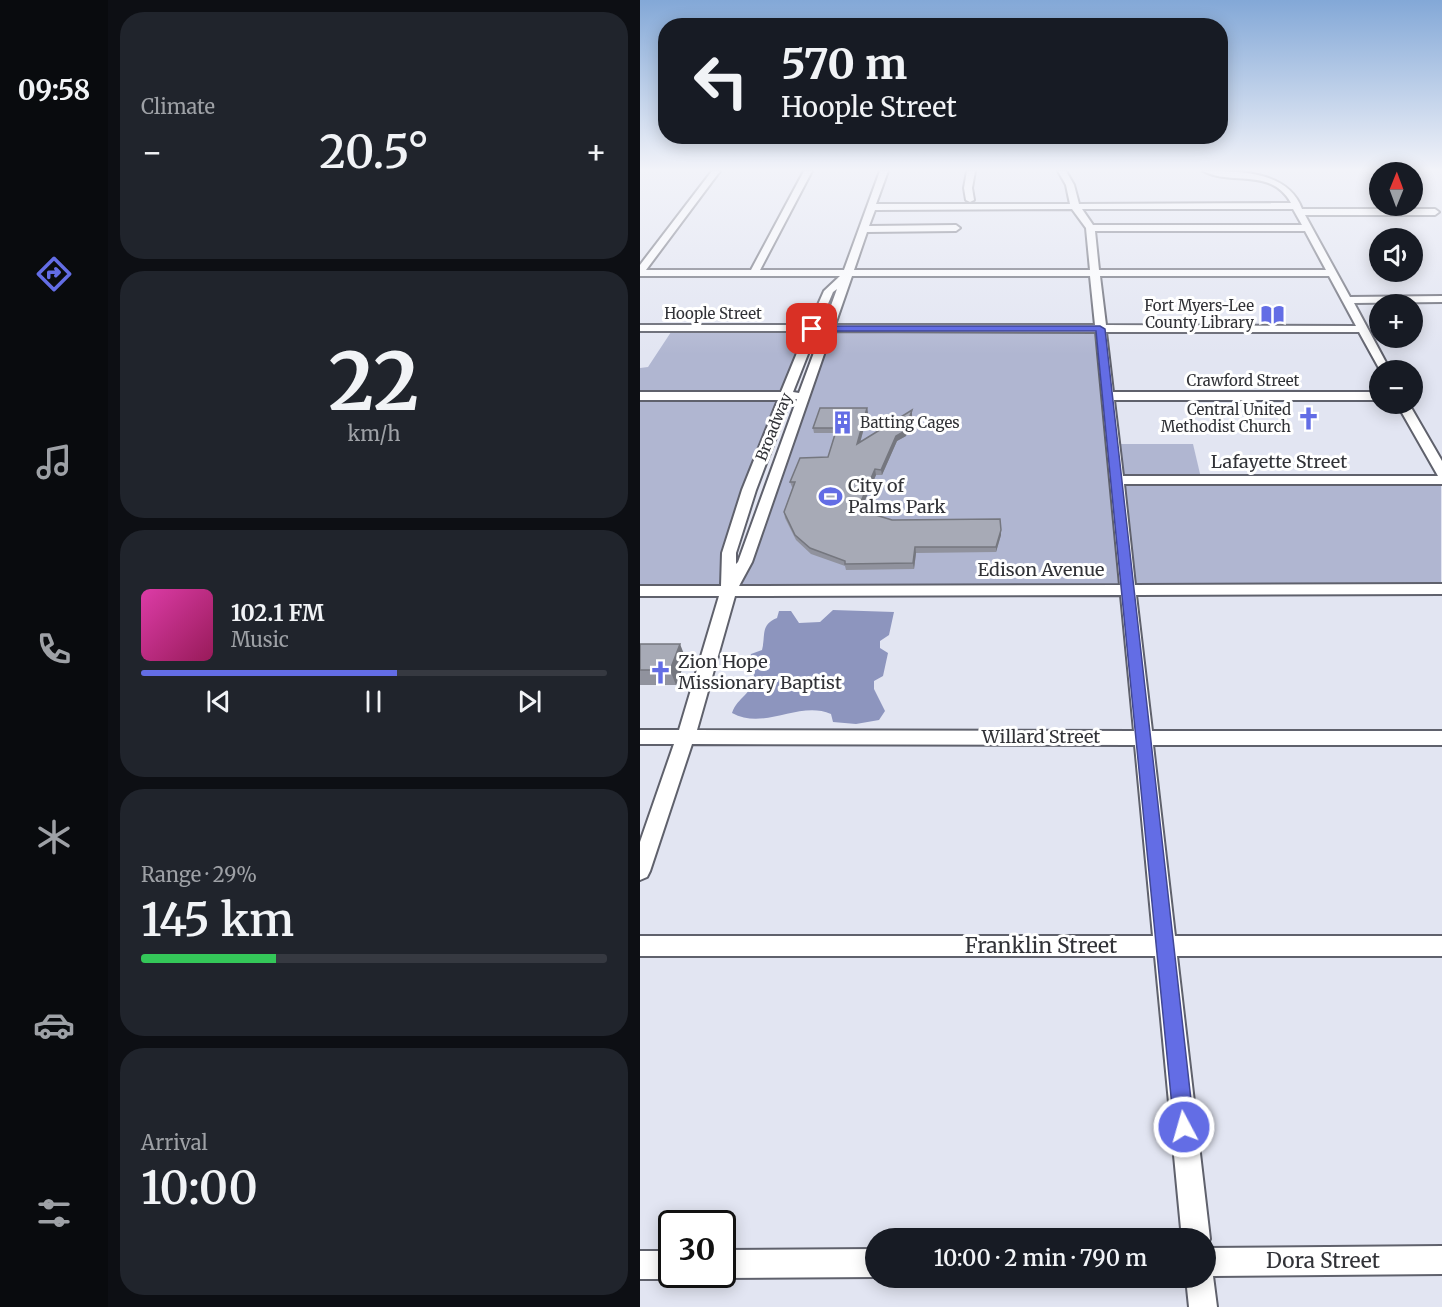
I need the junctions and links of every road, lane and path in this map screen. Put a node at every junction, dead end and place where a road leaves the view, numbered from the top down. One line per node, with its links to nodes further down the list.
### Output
1 (671, 232): 6 (street)
2 (776, 232): 7 (street)
3 (864, 232): 8 (street, Broadway)
4 (1090, 232): 9 (street)
5 (1311, 232): 10 (street)
6 (640, 273): 7 (street)
7 (754, 273): 8 (street)
8 (849, 273): 9 (street); 14 (street, Broadway); 15 (street, Broadway)
9 (1095, 273): 10 (street); 16 (street)
10 (1333, 273): 12 (street)
11 (1441, 299): 12 (street)
12 (1347, 300): 17 (street)
13 (640, 328): 14 (street, Hoople Street)
14 (812, 329): 15 (street, Hoople Street); 20 (street, Broadway)
15 (828, 329): 16 (street, Hoople Street); 21 (street, Broadway)
16 (1100, 329): 17 (street, Hoople Street); 22 (street)
17 (1363, 329): 18 (street)
18 (1380, 360)
19 (640, 396): 20 (street)
20 (787, 396): 21 (street); 31 (street, Broadway)
21 (805, 396): 31 (street, Broadway)
22 (1107, 396): 23 (street, Crawford Street); 26 (street)
23 (1369, 396)
24 (1409, 414): 25 (street)
25 (1440, 466)
26 (1116, 480): 27 (street, Lafayette Street); 29 (street)
27 (1441, 480)
28 (1441, 589): 29 (street, Edison Avenue)
29 (1127, 590): 31 (street, Edison Avenue); 33 (street)
30 (640, 591): 31 (street, Edison Avenue)
31 (728, 592): 34 (street, Broadway)
32 (640, 737): 34 (street, Willard Street)
33 (1142, 737): 34 (street, Willard Street); 35 (street, Willard Street); 38 (street)
34 (685, 738): 36 (street, Broadway)
35 (1441, 738)
36 (640, 871)
37 (640, 946): 38 (street, Franklin Street)
38 (1164, 946): 39 (street, Franklin Street); 40 (street)
39 (1441, 946)
40 (1195, 1228)
41 (1441, 1260): 42 (street, Dora Street)
42 (1216, 1262)
43 (865, 1263): 44 (street)
44 (736, 1264)
45 (640, 1265): 46 (street)
46 (658, 1265)
47 (1201, 1288): 48 (street)
48 (1203, 1307)

